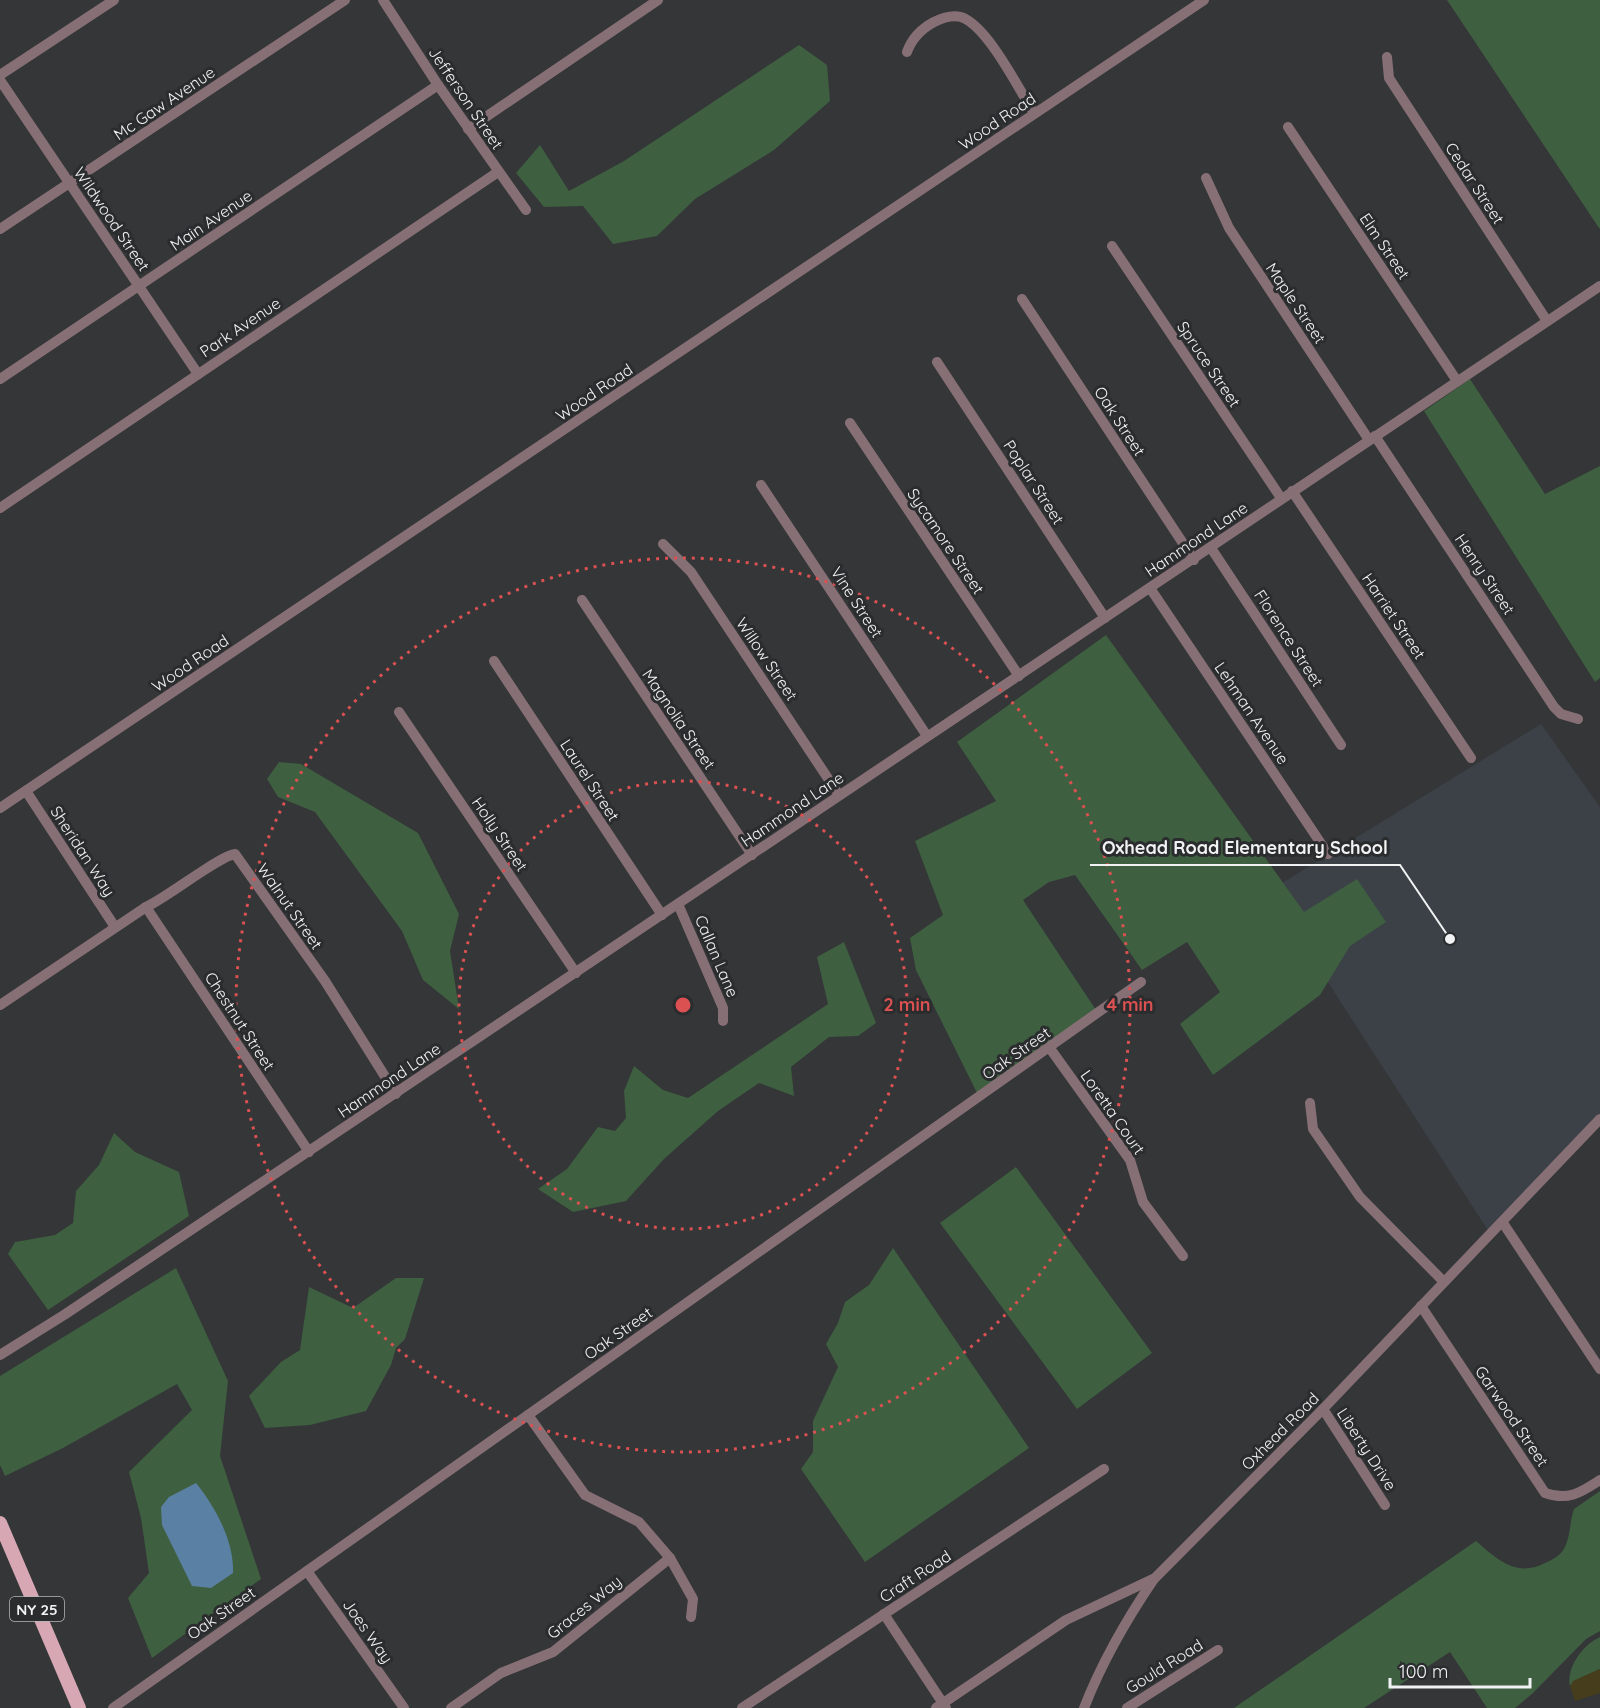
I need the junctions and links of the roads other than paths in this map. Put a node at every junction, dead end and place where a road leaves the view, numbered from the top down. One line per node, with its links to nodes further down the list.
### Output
1 (114, 0): 8 (street)
2 (345, 0): 16 (street, Mc Gaw Avenue)
3 (383, 0): 10 (street, Jefferson Street)
4 (658, 0): 13 (street)
5 (1204, 0): 11 (street, Wood Road)
6 (907, 52): 11 (street)
7 (1387, 57): 23 (street, Cedar Street)
8 (0, 75)
9 (0, 80): 16 (street, Wildwood Street)
10 (438, 86): 13 (street, Jefferson Street); 21 (street, Main Avenue)
11 (1034, 113): 47 (street, Wood Road)
12 (1288, 127): 27 (street, Elm Street)
13 (468, 129): 14 (street, Jefferson Street)
14 (498, 172): 17 (street, Jefferson Street); 25 (street, Park Avenue)
15 (1206, 178): 29 (street, Maple Street)
16 (69, 183): 18 (street, Mc Gaw Avenue); 21 (street, Wildwood Street)
17 (526, 210)
18 (0, 230)
19 (1112, 246): 32 (street, Spruce Street)
20 (1600, 286): 23 (street, Hammond Lane)
21 (140, 287): 25 (street, Wildwood Street); 26 (street, Main Avenue)
22 (1022, 299): 36 (street, Oak Street)
23 (1547, 321): 27 (street, Hammond Lane)
24 (937, 362): 39 (street, Poplar Street)
25 (198, 374): 33 (street, Park Avenue)
26 (0, 379)
27 (1457, 381): 29 (street, Hammond Lane)
28 (850, 423): 41 (street, Sycamore Street)
29 (1372, 438): 31 (street, Hammond Lane); 43 (street, Henry Street)
30 (761, 484): 44 (street, Vine Street)
31 (1292, 491): 32 (street, Hammond Lane); 46 (street, Harriet Street)
32 (1281, 498): 35 (street, Hammond Lane)
33 (0, 508)
34 (663, 544): 48 (street, Willow Street)
35 (1211, 548): 36 (street, Hammond Lane); 45 (street, Florence Street)
36 (1194, 560): 37 (street, Hammond Lane)
37 (1150, 588): 39 (street, Hammond Lane); 50 (street, Lehman Avenue)
38 (582, 600): 51 (street, Magnolia Street)
39 (1105, 618): 41 (street, Hammond Lane)
40 (494, 661): 54 (street, Laurel Street)
41 (1019, 676): 44 (street, Hammond Lane)
42 (399, 712): 56 (street, Holly Street)
43 (1578, 718)
44 (927, 736): 48 (street, Hammond Lane)
45 (1341, 745)
46 (1471, 758)
47 (26, 791): 49 (street, Wood Road); 55 (street, Sheridan Way)
48 (839, 795): 51 (street, Hammond Lane)
49 (0, 808)
50 (1328, 854)
51 (752, 855): 52 (street, Hammond Lane)
52 (678, 904): 54 (street, Hammond Lane); 59 (street, Callan Lane)
53 (146, 906): 55 (street, Walnut Street); 61 (street, Walnut Street); 64 (street, Chestnut Street)
54 (662, 915): 56 (street, Hammond Lane)
55 (115, 927): 58 (street, Walnut Street)
56 (576, 973): 61 (street, Hammond Lane)
57 (1141, 982): 60 (street, Oak Street)
58 (0, 1005)
59 (723, 1021)
60 (1049, 1047): 66 (street, Loretta Court); 72 (street, Oak Street)
61 (396, 1094): 64 (street, Hammond Lane)
62 (1310, 1103): 67 (street)
63 (1600, 1119): 65 (street, Oxhead Road)
64 (309, 1152): 69 (street, Hammond Lane)
65 (1503, 1223): 67 (street, Oxhead Road); 70 (street)
66 (1183, 1256)
67 (1444, 1282): 68 (street, Oxhead Road)
68 (1421, 1306): 71 (street, Oxhead Road); 74 (street, Garwood Street)
69 (0, 1354)
70 (1600, 1369)
71 (1323, 1409): 75 (street, Liberty Drive); 79 (street, Oxhead Road)
72 (528, 1415): 77 (street); 78 (street, Oak Street)
73 (1104, 1469): 80 (street, Craft Road)
74 (1600, 1480)
75 (1385, 1505)
76 (0, 1523): 84 (main road, NY 25)
77 (670, 1557): 81 (street); 87 (street, Graces Way)
78 (308, 1570): 85 (street, Oak Street); 86 (street, Joes Way)
79 (1155, 1578): 83 (street, Oxhead Road); 89 (street)
80 (884, 1614): 83 (street); 88 (street, Craft Road)
81 (691, 1617)
82 (1218, 1650): 90 (street, Gould Road)
83 (942, 1707)
84 (79, 1708)
85 (113, 1708)
86 (404, 1708)
87 (451, 1708)
88 (742, 1708)
89 (1084, 1708)
90 (1127, 1708)

